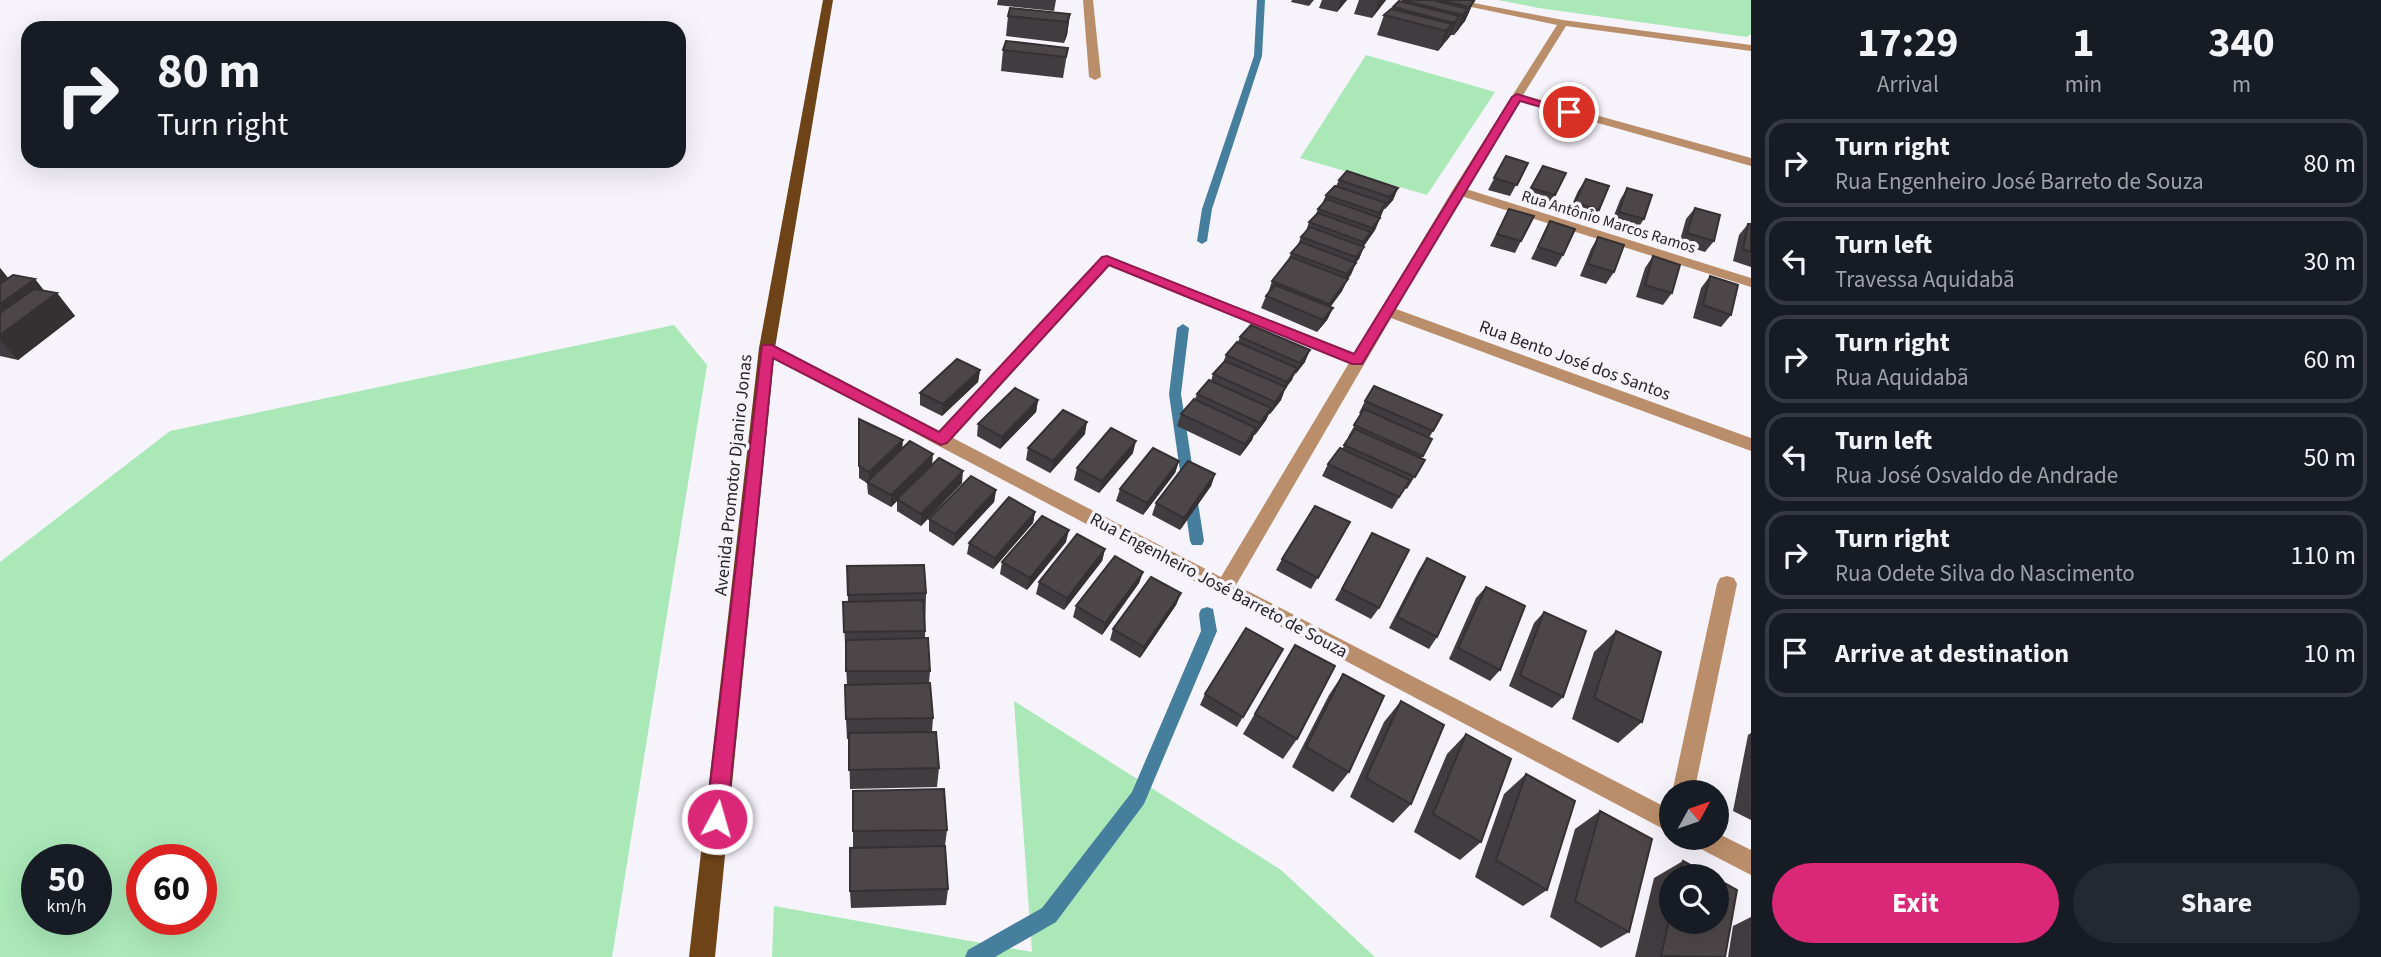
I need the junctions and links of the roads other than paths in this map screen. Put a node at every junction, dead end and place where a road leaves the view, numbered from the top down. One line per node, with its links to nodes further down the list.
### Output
1 (828, 0): 12 (main road, Avenida Promotor Djaniro Jonas)
2 (1088, 0): 6 (street)
3 (1443, 0): 4 (street)
4 (1563, 23): 5 (street); 7 (street)
5 (1751, 48)
6 (1095, 77)
7 (1517, 97): 8 (street); 9 (street)
8 (1751, 162)
9 (1458, 191): 10 (street, Rua Antônio Marcos Ramos); 11 (street)
10 (1751, 283)
11 (1387, 311): 13 (street); 15 (street, Rua Bento José dos Santos)
12 (767, 348): 14 (street, Rua Engenheiro José Barreto de Souza); 22 (main road, Avenida Promotor Djaniro Jonas)
13 (1357, 360): 14 (street); 17 (street)
14 (941, 440): 17 (street, Rua Engenheiro José Barreto de Souza)
15 (1751, 446)
16 (1727, 584): 18 (street)
17 (1226, 587): 19 (street, Rua Engenheiro José Barreto de Souza)
18 (1686, 780)
19 (1659, 816)
20 (1726, 850): 21 (street)
21 (1751, 863)
22 (702, 957)

